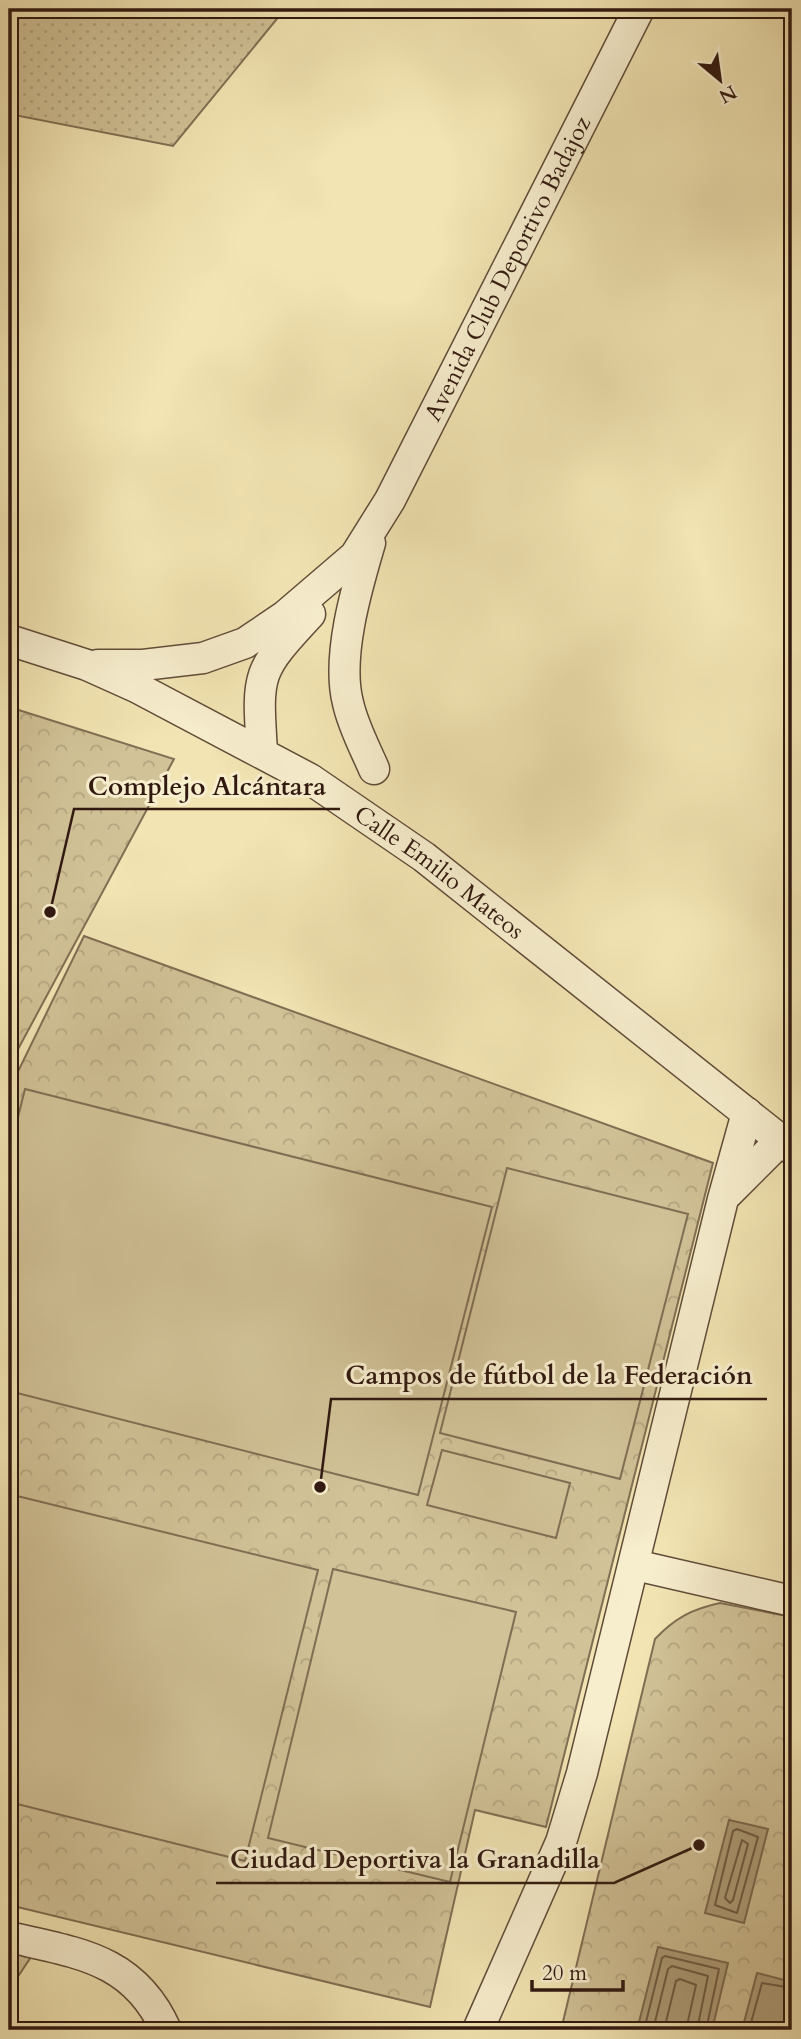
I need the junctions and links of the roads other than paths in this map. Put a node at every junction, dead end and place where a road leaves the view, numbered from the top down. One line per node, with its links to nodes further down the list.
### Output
1 (639, 9): 2 (street, Avenida Club Deportivo Badajoz)
2 (375, 529): 3 (street, Avenida Club Deportivo Badajoz); 7 (street, Avenida Club Deportivo Badajoz)
3 (355, 556): 5 (street, Avenida Club Deportivo Badajoz); 6 (street, Avenida Club Deportivo Badajoz)
4 (9, 640): 5 (street, Calle Emilio Mateos)
5 (87, 666): 6 (street, Calle Emilio Mateos)
6 (262, 752): 8 (street, Calle Emilio Mateos)
7 (374, 769)
8 (747, 1113): 9 (street, Calle Emilio Mateos); 10 (street)
9 (786, 1144): 10 (street)
10 (723, 1199): 11 (street)
11 (635, 1565): 12 (street); 15 (street)
12 (792, 1601)
13 (9, 1937): 14 (street)
14 (166, 2030)
15 (478, 2030)

